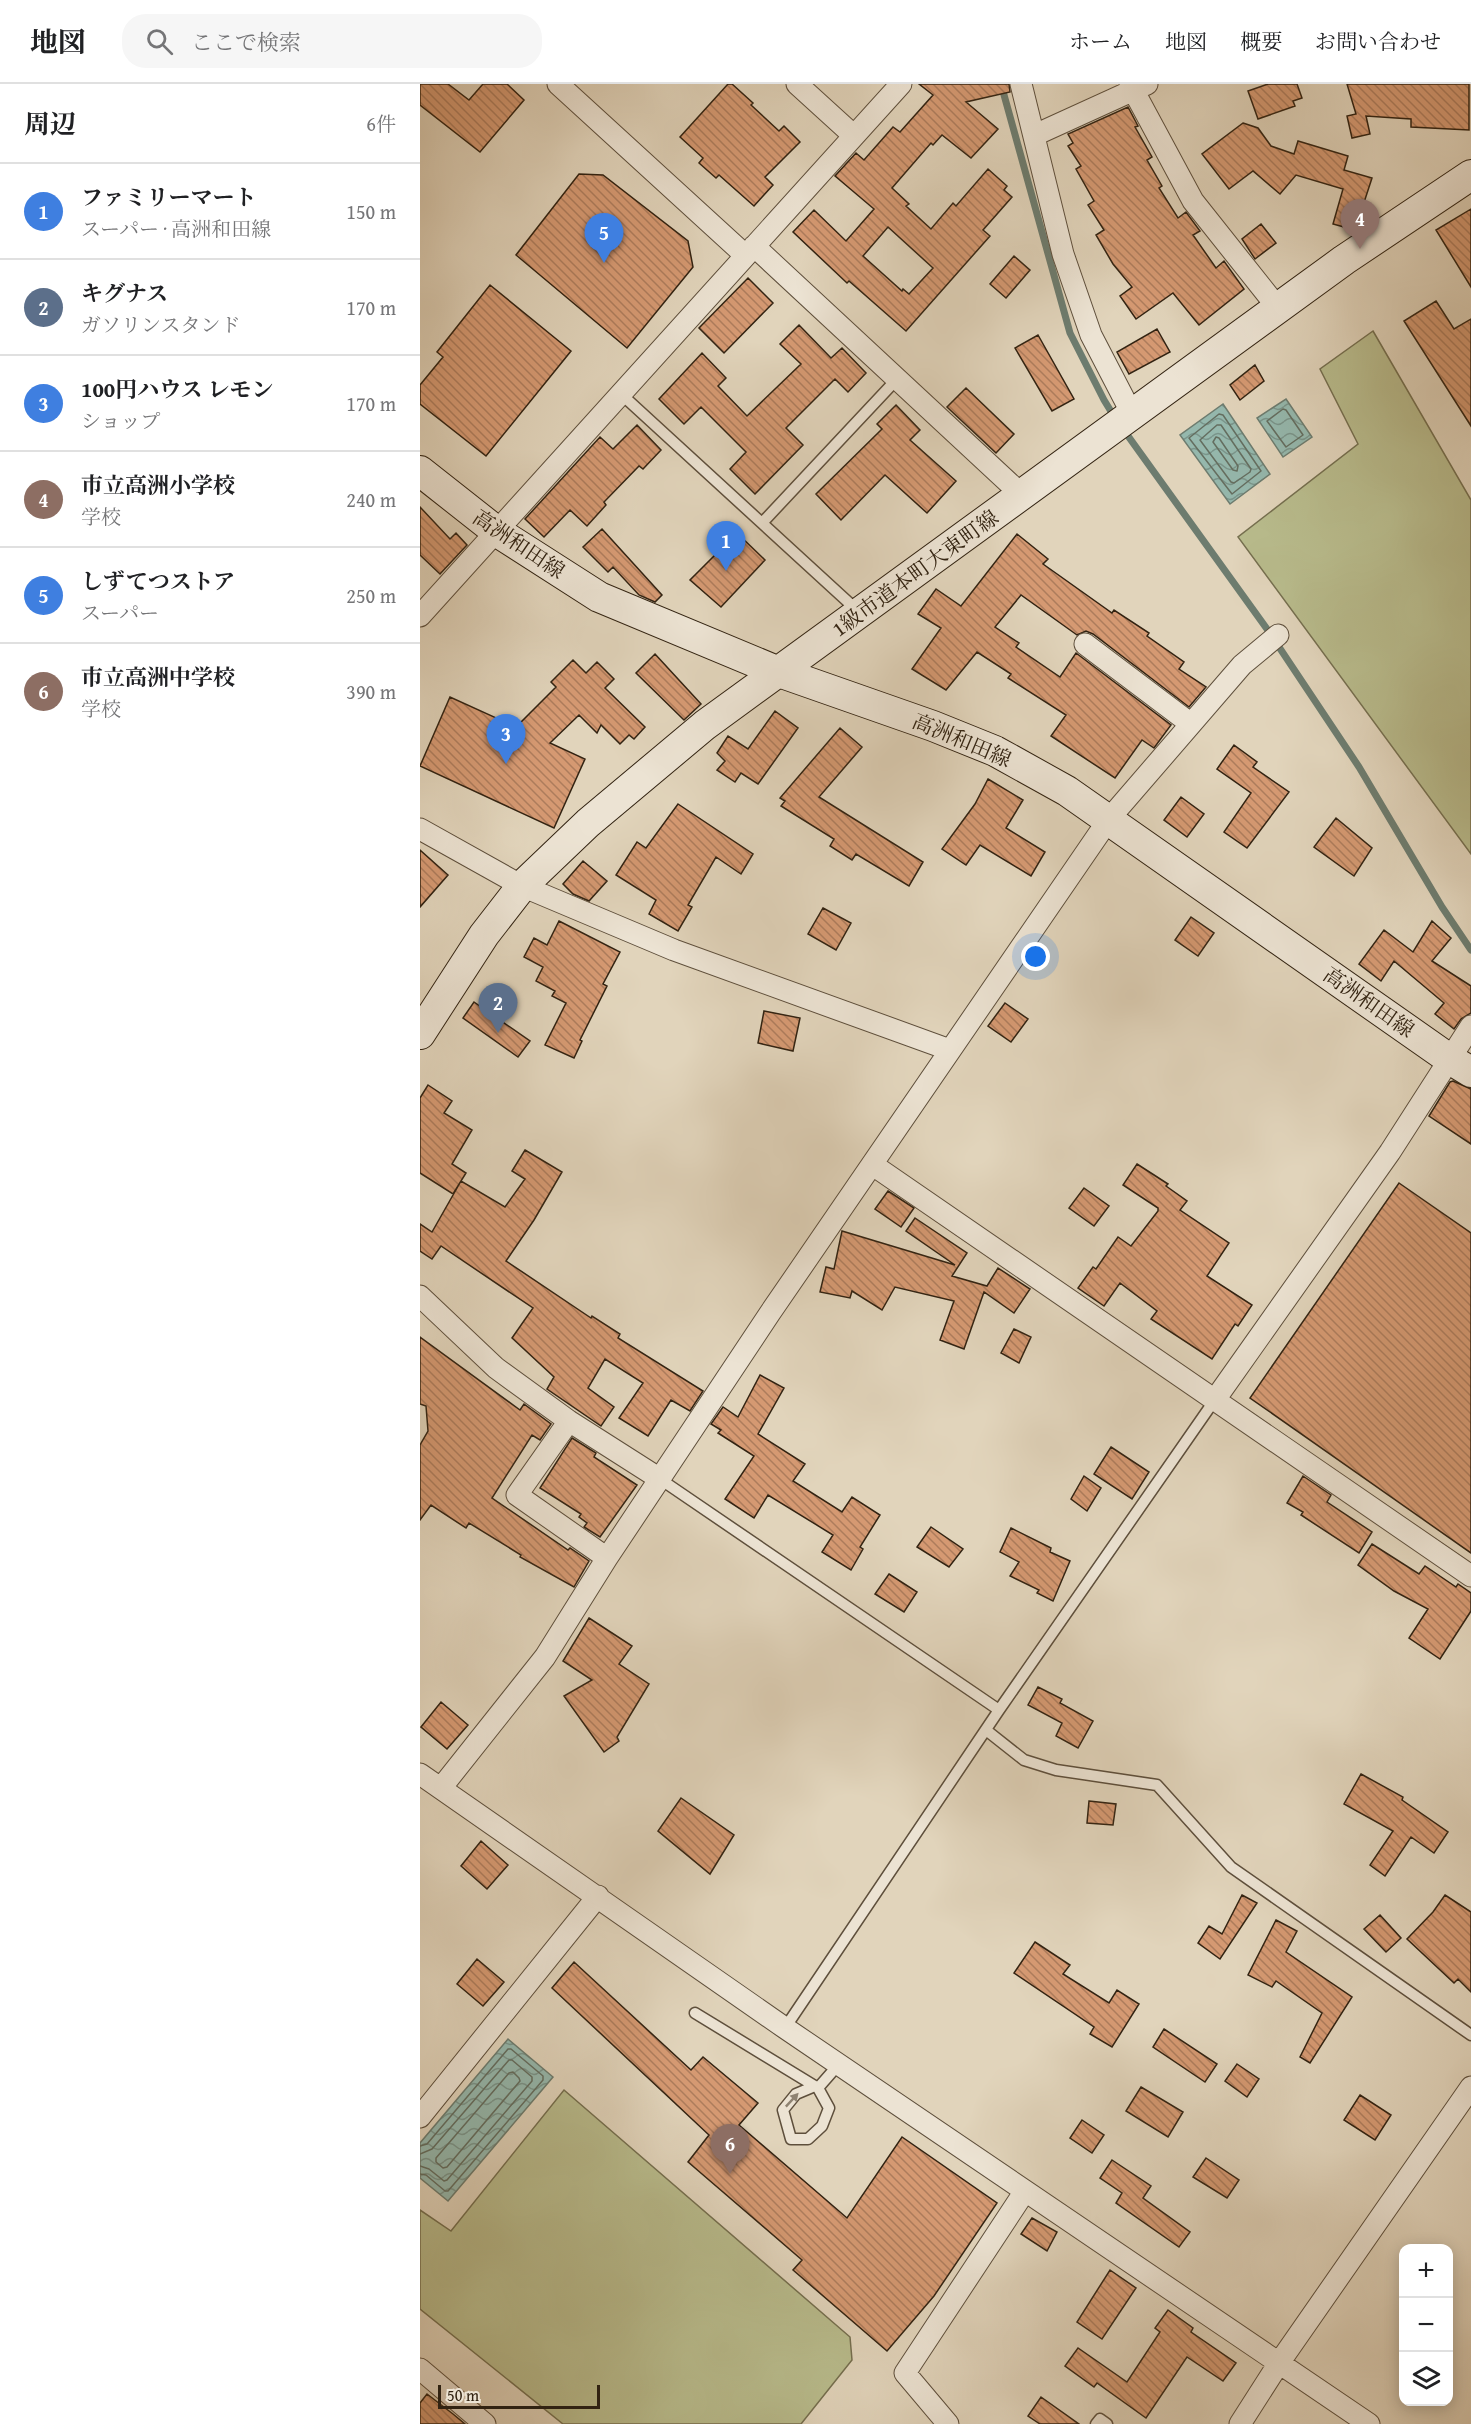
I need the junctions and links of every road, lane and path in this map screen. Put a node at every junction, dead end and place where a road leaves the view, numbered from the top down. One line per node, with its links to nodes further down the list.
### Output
1 (558, 84): 9 (street)
2 (797, 84): 6 (street)
3 (901, 84): 6 (street)
4 (1022, 84): 7 (street)
5 (1137, 86): 7 (street); 10 (street)
6 (853, 135): 9 (street)
7 (1035, 135): 13 (street)
8 (1471, 175): 10 (street, 1級市道本町大東町線)
9 (749, 250): 11 (street); 12 (street)
10 (1278, 308): 13 (street, 1級市道本町大東町線)
11 (897, 379): 15 (street); 16 (lane)
12 (620, 393): 16 (lane); 17 (street)
13 (1132, 414): 15 (street, 1級市道本町大東町線)
14 (420, 471): 17 (street, 高洲和田線)
15 (1022, 495): 18 (street, 1級市道本町大東町線)
16 (762, 523): 18 (lane)
17 (496, 531): 19 (street); 22 (street, 高洲和田線)
18 (860, 613): 22 (street, 1級市道本町大東町線)
19 (420, 616)
20 (1278, 635): 23 (street)
21 (1085, 644): 23 (street)
22 (779, 672): 24 (street, 高洲和田線); 26 (street, 1級市道本町大東町線)
23 (1191, 724): 24 (street)
24 (1109, 819): 29 (street); 30 (street, 高洲和田線)
25 (420, 829): 26 (street)
26 (522, 886): 28 (street, 1級市道本町大東町線); 29 (street)
27 (1471, 1026): 30 (street)
28 (422, 1027)
29 (950, 1050): 31 (street)
30 (1460, 1065): 33 (street)
31 (873, 1165): 33 (street); 35 (street)
32 (420, 1296): 34 (street)
33 (1214, 1401): 37 (street); 38 (lane)
34 (569, 1421): 35 (street); 36 (street)
35 (660, 1479): 36 (street); 38 (lane)
36 (607, 1558): 41 (street)
37 (1471, 1576)
38 (999, 1710): 39 (lane)
39 (986, 1730): 44 (lane); 45 (lane)
40 (420, 1774): 41 (street)
41 (441, 1788): 42 (street)
42 (598, 1896): 44 (street); 49 (street)
43 (695, 2013): 48 (lane)
44 (785, 2028): 46 (street)
45 (1471, 2035)
46 (839, 2064): 48 (lane); 50 (street)
47 (1471, 2086): 51 (street)
48 (816, 2087): 48 (lane, one-way to 48)
49 (420, 2117)
50 (1025, 2191): 51 (street); 54 (street)
51 (1280, 2363): 57 (street); 58 (street)
52 (420, 2369): 53 (street)
53 (483, 2423)
54 (948, 2424)
55 (1096, 2424): 56 (lane)
56 (1107, 2424)
57 (1240, 2424)
58 (1369, 2424)

